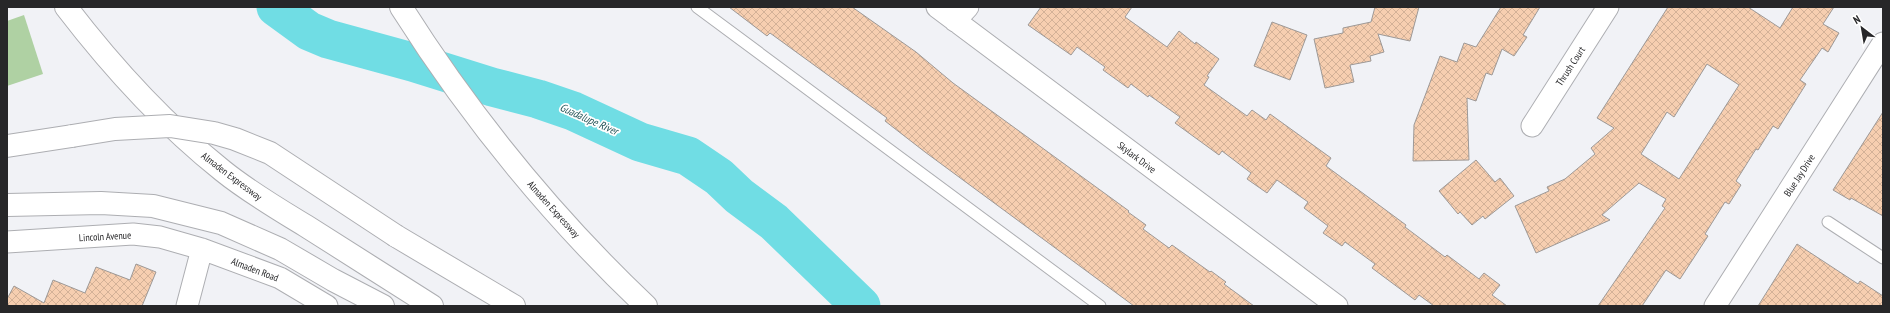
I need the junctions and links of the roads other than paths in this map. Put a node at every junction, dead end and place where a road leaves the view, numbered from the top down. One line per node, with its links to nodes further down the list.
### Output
1 (66, 7): 18 (main road, Almaden Expressway)
2 (697, 7): 21 (lane)
3 (937, 7): 6 (street, Skylark Drive)
4 (1608, 7): 8 (street, Thrush Court)
5 (404, 13): 20 (main road, Almaden Expressway)
6 (961, 14): 22 (street, Skylark Drive)
7 (1883, 43): 23 (street, Blue Jay Drive)
8 (1532, 126)
9 (7, 146): 19 (main road, bridge)
10 (7, 204): 17 (main road)
11 (1828, 222): 14 (lane)
12 (7, 242): 13 (street, Lincoln Avenue)
13 (202, 249): 15 (street); 16 (street, Almaden Road)
14 (1883, 258)
15 (188, 306)
16 (327, 306)
17 (383, 306)
18 (432, 306)
19 (514, 306)
20 (646, 306)
21 (1100, 306)
22 (1337, 306)
23 (1715, 306)

